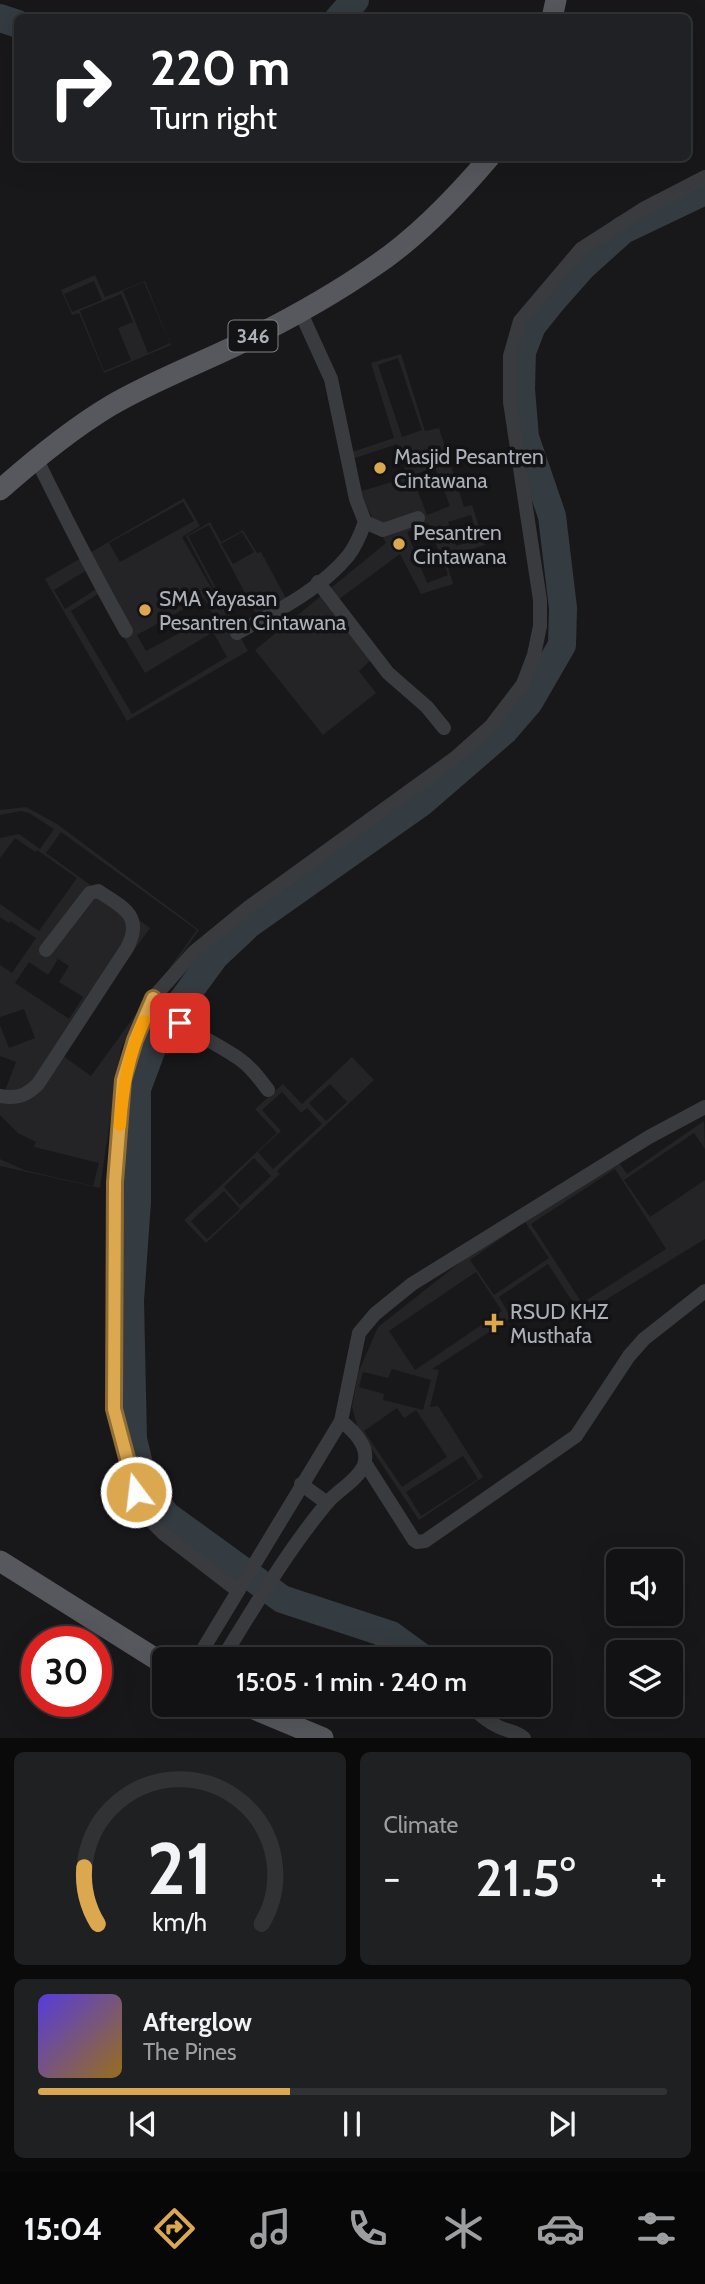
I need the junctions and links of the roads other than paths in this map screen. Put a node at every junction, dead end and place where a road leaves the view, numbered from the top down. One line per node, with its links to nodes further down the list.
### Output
1 (486, 161): 3 (main road, 346)
2 (705, 177): 13 (street)
3 (300, 311): 4 (main road, 346); 7 (street)
4 (36, 458): 5 (main road, 346); 9 (street)
5 (0, 490)
6 (418, 518): 7 (street)
7 (365, 522): 8 (street)
8 (318, 582): 10 (street); 11 (street)
9 (127, 631)
10 (237, 633)
11 (444, 728)
12 (46, 950): 15 (street)
13 (153, 998): 14 (street); 23 (street)
14 (268, 1090)
15 (0, 1096)
16 (705, 1108): 18 (street)
17 (705, 1291): 19 (street)
18 (341, 1421): 19 (street); 20 (street)
19 (365, 1463): 21 (street)
20 (301, 1484): 21 (street); 23 (street)
21 (327, 1503): 25 (street)
22 (0, 1561): 26 (main road)
23 (241, 1586): 24 (street)
24 (204, 1647)
25 (230, 1647)
26 (152, 1656)
27 (273, 1717): 30 (main road)
28 (485, 1717): 29 (street)
29 (521, 1735)
30 (323, 1738)

